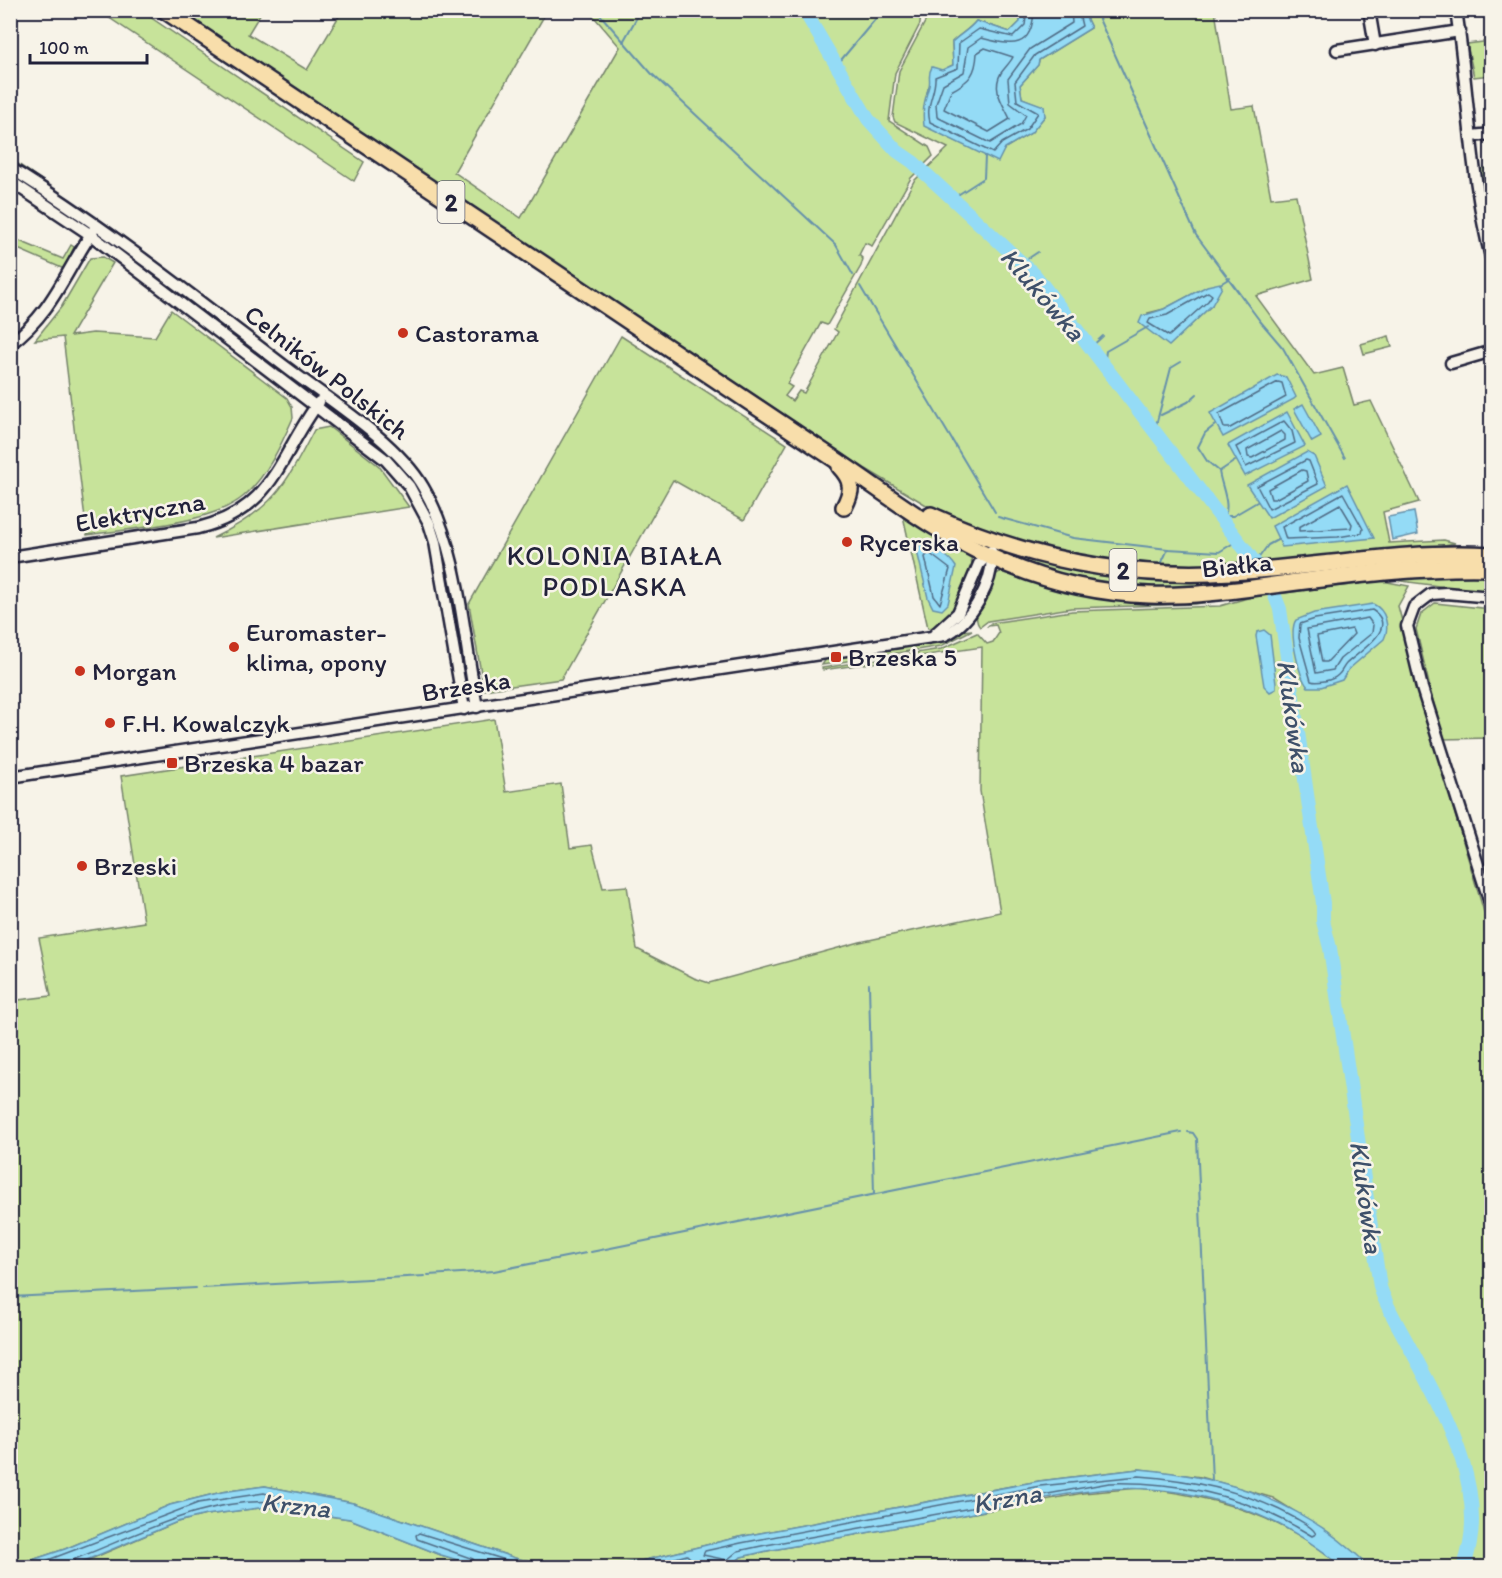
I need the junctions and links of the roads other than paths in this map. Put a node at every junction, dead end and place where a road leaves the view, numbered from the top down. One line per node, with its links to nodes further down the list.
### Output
1 (164, 10): 18 (highway, 2)
2 (1369, 10): 5 (street)
3 (1456, 10): 4 (street)
4 (1460, 31): 5 (street); 8 (street)
5 (1375, 45): 6 (street)
6 (1337, 50)
7 (1491, 134): 8 (street)
8 (1471, 136): 12 (street)
9 (10, 168): 11 (street, Celników Polskich)
10 (10, 181): 11 (street, Celników Polskich)
11 (94, 230): 13 (street); 16 (street, Celników Polskich); 17 (street, Celników Polskich)
12 (1491, 261)
13 (10, 344)
14 (1491, 351): 15 (street)
15 (1451, 363)
16 (323, 395): 17 (street, Elektryczna); 21 (street, Celników Polskich)
17 (316, 405): 21 (street, Celników Polskich); 26 (street, Elektryczna)
18 (830, 456): 19 (highway, 2); 20 (highway)
19 (853, 471): 22 (highway, 2); 24 (highway, 2)
20 (844, 507)
21 (434, 521): 29 (street, Celników Polskich); 30 (street, Celników Polskich)
22 (984, 537): 23 (highway, 2); 24 (street)
23 (1007, 545): 24 (street); 25 (highway, Białka / 2)
24 (989, 555): 27 (highway, Białka / 2); 29 (street, Brzeska)
25 (1491, 555)
26 (10, 557)
27 (1491, 568)
28 (1491, 597): 32 (street)
29 (477, 707): 30 (street, Brzeska)
30 (464, 709): 31 (street, Brzeska)
31 (10, 777)
32 (1491, 909)

